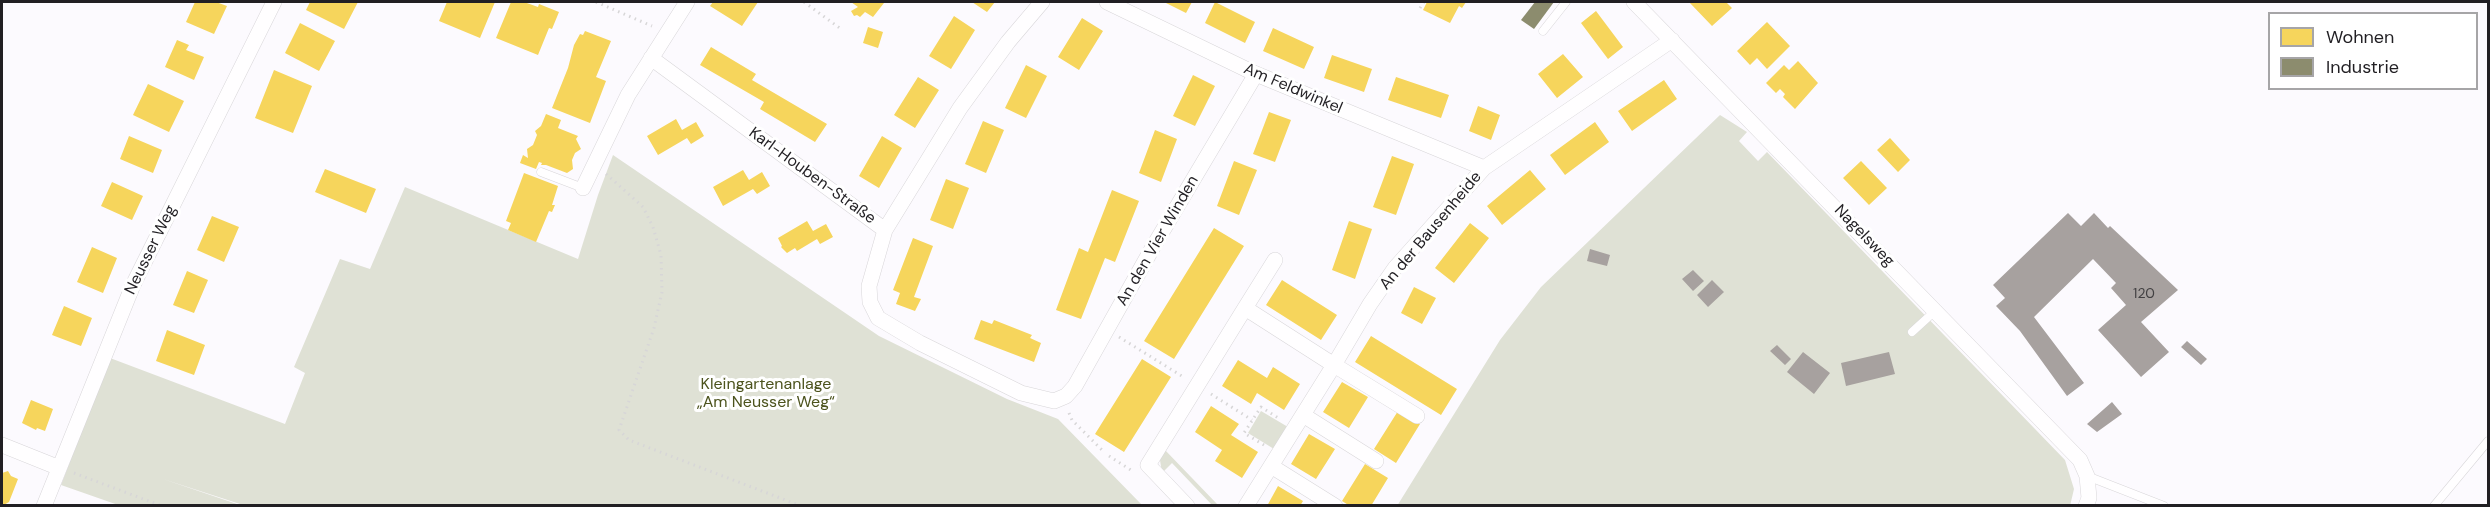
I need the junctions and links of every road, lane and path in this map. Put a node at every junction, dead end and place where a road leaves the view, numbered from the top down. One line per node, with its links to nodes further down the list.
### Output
1 (274, 2): 38 (street, Neusser Weg)
2 (596, 2): 13 (path)
3 (687, 2): 13 (street)
4 (804, 2): 11 (path)
5 (1042, 2): 21 (street)
6 (1107, 2): 16 (street, Am Feldwinkel)
7 (1424, 2): 10 (path)
8 (1566, 2): 12 (lane)
9 (1634, 2): 14 (street, Nagelsweg)
10 (1420, 8)
11 (841, 29)
12 (1544, 31)
13 (667, 33): 15 (street)
14 (1672, 39): 18 (street, An der Bausenheide); 24 (street, Nagelsweg)
15 (651, 58): 17 (street); 21 (street, Karl-Houben-Straße)
16 (1256, 74): 18 (street, Am Feldwinkel); 25 (street, An den Vier Winden)
17 (594, 167): 20 (street); 42 (path)
18 (1484, 168): 27 (street, An der Bausenheide)
19 (541, 172): 20 (lane)
20 (583, 188)
21 (885, 230): 29 (street, Karl-Houben-Straße)
22 (1275, 260): 23 (street)
23 (1245, 308): 27 (street); 28 (street)
24 (1936, 310): 26 (lane); 39 (street, Nagelsweg)
25 (1107, 329): 28 (path); 29 (street, An den Vier Winden)
26 (1912, 332)
27 (1334, 365): 30 (street); 32 (street, An der Bausenheide)
28 (1197, 386): 31 (path); 43 (street)
29 (1058, 400): 35 (path)
30 (1417, 416)
31 (1252, 420): 32 (path); 36 (path)
32 (1299, 422): 36 (street, An der Bausenheide); 37 (street)
33 (2488, 441): 48 (lane)
34 (2, 445): 38 (street)
35 (1102, 450)
36 (1275, 460): 44 (street, An der Bausenheide); 45 (street)
37 (1376, 462)
38 (57, 467): 40 (street, Neusser Weg); 41 (path)
39 (2086, 476): 46 (street); 47 (lane)
40 (44, 506)
41 (162, 506)
42 (801, 506)
43 (1187, 506)
44 (1246, 506)
45 (1335, 506)
46 (2086, 506)
47 (2164, 506)
48 (2434, 506)

